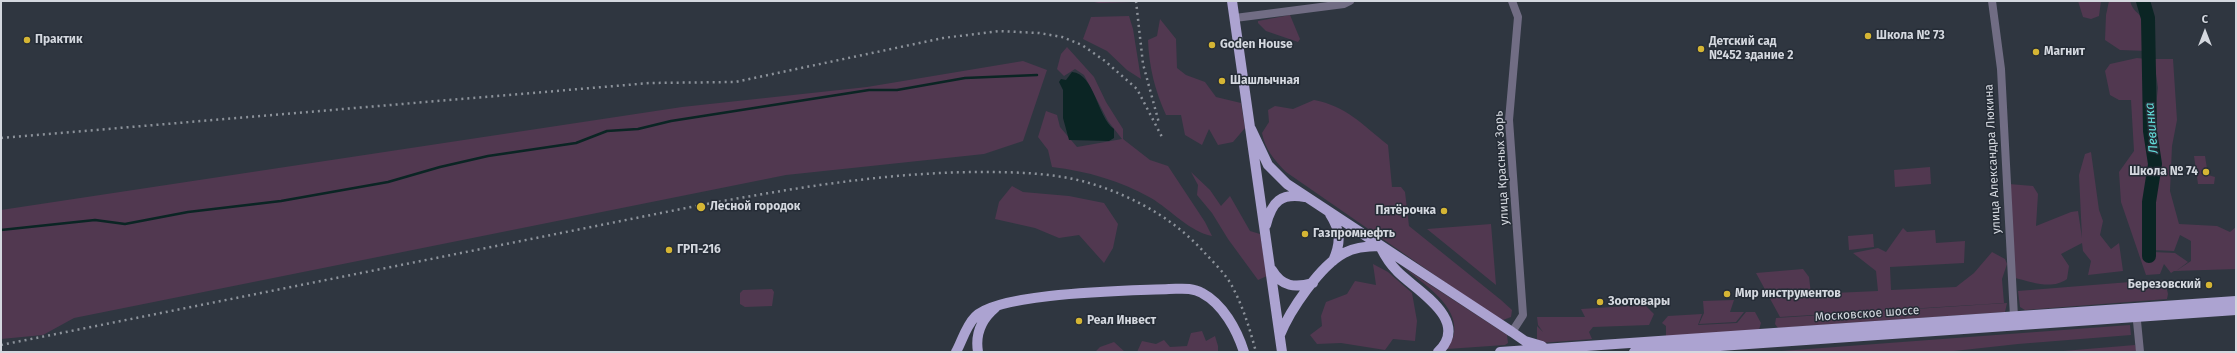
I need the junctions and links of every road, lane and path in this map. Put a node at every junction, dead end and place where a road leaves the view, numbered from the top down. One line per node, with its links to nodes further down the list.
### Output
1 (1232, 1): 5 (main road)
2 (1350, 1): 5 (street)
3 (1512, 1): 19 (street, улица Красных Зорь)
4 (1992, 1): 18 (street, улица Александра Люкина)
5 (1235, 18): 6 (main road)
6 (1251, 129): 7 (main road); 9 (main road)
7 (1309, 198): 8 (main road); 9 (main road)
8 (1329, 212): 10 (main road); 11 (main road)
9 (1264, 229): 12 (main road)
10 (1380, 246): 11 (main road); 19 (main road); 26 (main road)
11 (1333, 261): 13 (main road)
12 (1270, 266): 13 (main road); 20 (main road)
13 (1313, 283): 20 (main road)
14 (2236, 301): 17 (main road, Московское шоссе)
15 (1000, 305): 22 (main road); 23 (main road); 24 (main road)
16 (2236, 310): 17 (main road, Московское шоссе)
17 (2136, 312): 18 (main road, Московское шоссе); 28 (main road, Московское шоссе); 29 (street)
18 (2014, 317): 21 (main road, Московское шоссе)
19 (1512, 332): 21 (main road)
20 (1280, 336): 25 (main road)
21 (1555, 348): 27 (main road, Московское шоссе)
22 (956, 352)
23 (978, 352)
24 (1244, 352)
25 (1282, 352)
26 (1438, 352)
27 (1500, 352)
28 (1634, 352)
29 (2140, 352)

